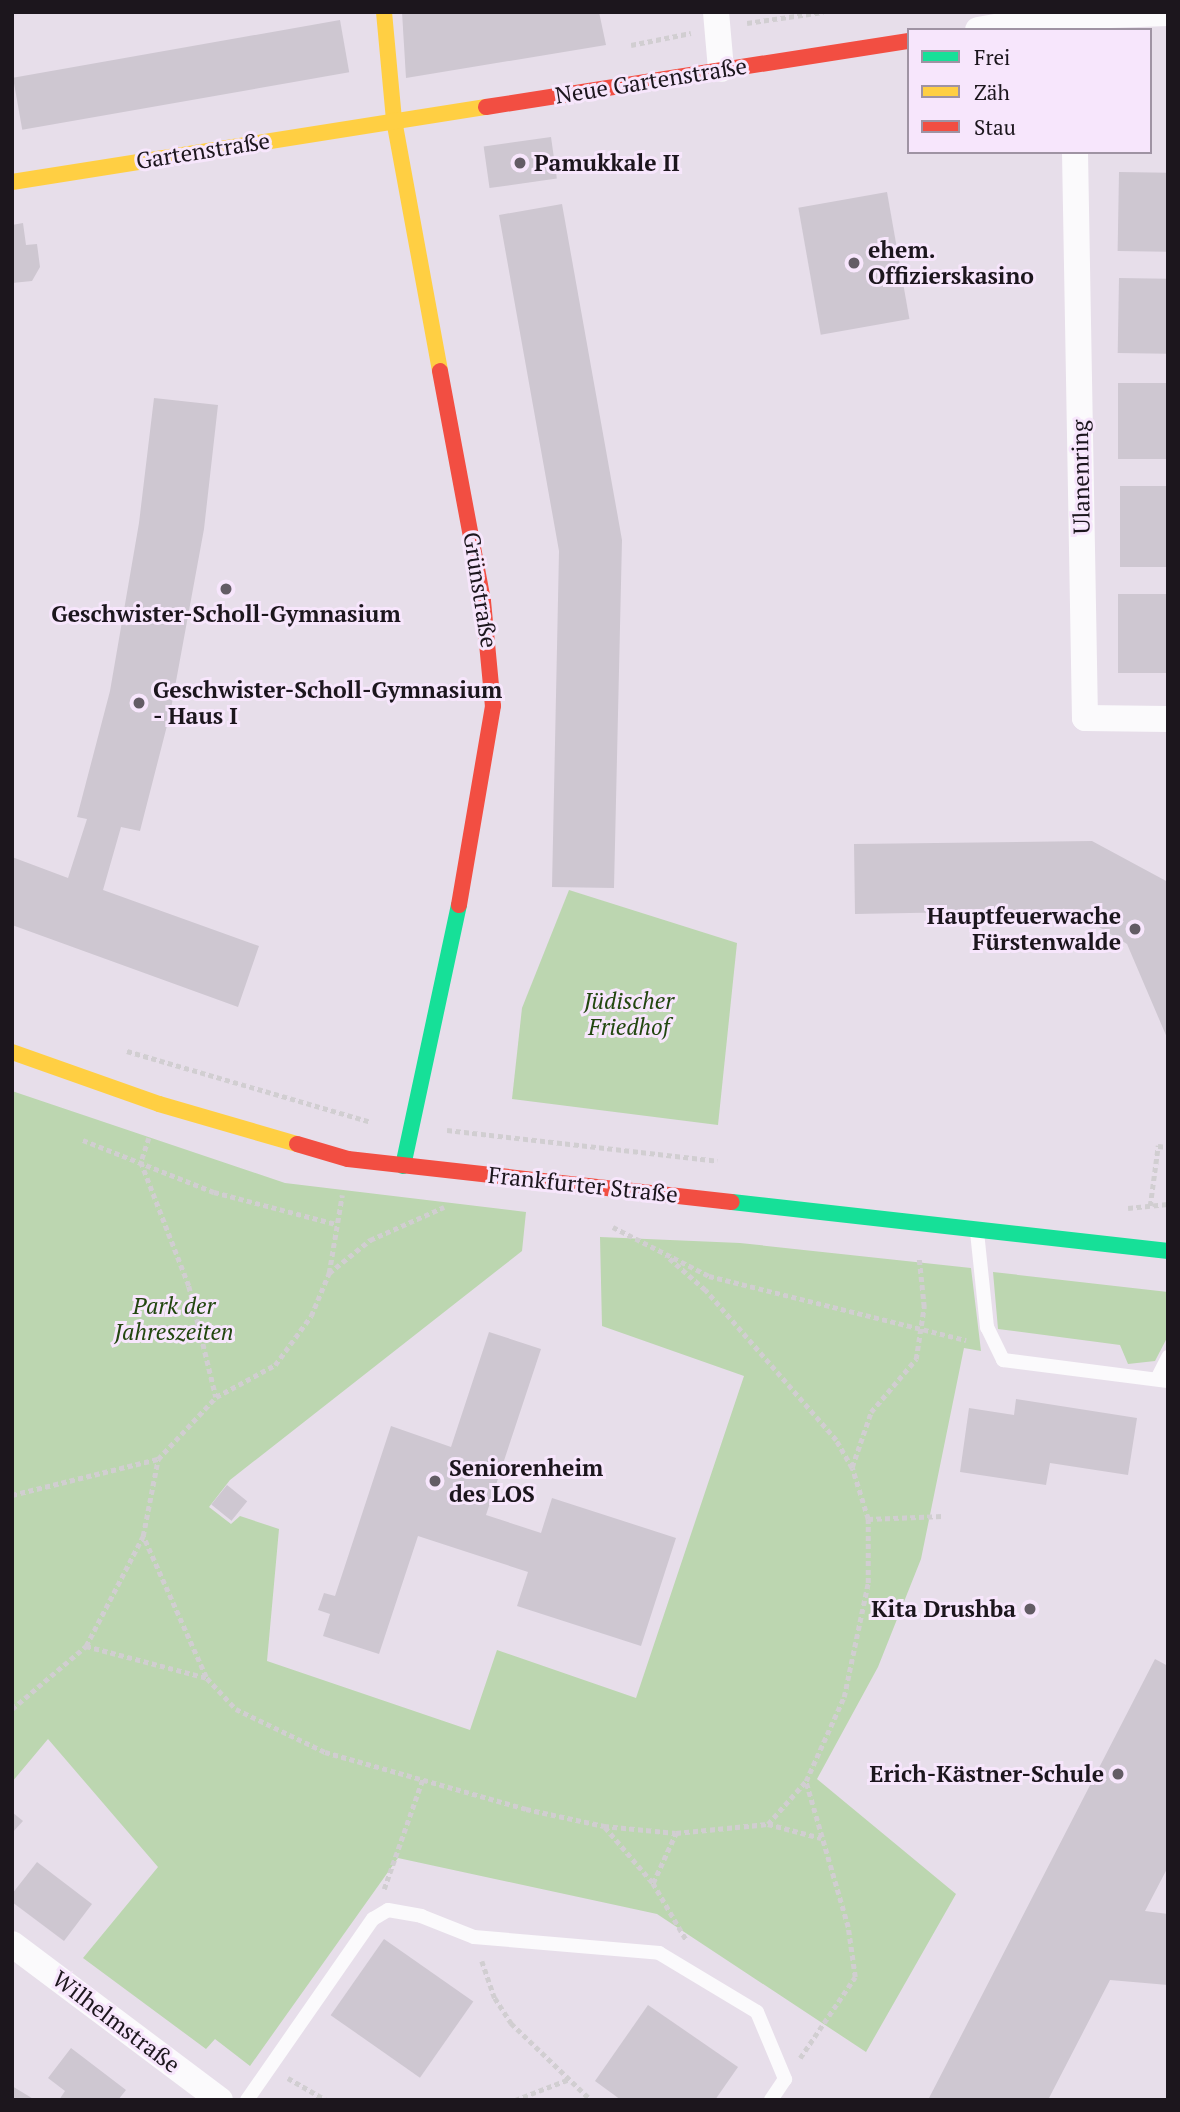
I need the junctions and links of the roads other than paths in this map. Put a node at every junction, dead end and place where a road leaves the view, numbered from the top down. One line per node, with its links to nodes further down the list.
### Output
1 (384, 12): 8 (street, Grünstraße)
2 (716, 12): 7 (street)
3 (1168, 13): 4 (street)
4 (1053, 24): 5 (street)
5 (1003, 28)
6 (907, 41): 7 (street, Neue Gartenstraße)
7 (721, 69): 8 (street, Neue Gartenstraße)
8 (394, 120): 10 (street, Gartenstraße); 13 (street, Grünstraße)
9 (1074, 154): 11 (street, Ulanenring)
10 (12, 182)
11 (1168, 719)
12 (12, 1052): 13 (street, Frankfurter Straße)
13 (403, 1166): 14 (street, Frankfurter Straße)
14 (976, 1229): 15 (street, Frankfurter Straße); 17 (lane)
15 (1168, 1251)
16 (1168, 1357): 17 (lane)
17 (1162, 1380)
18 (12, 1944): 19 (street, Wilhelmstraße)
19 (220, 2100)
20 (247, 2100): 21 (lane)
21 (771, 2100)

